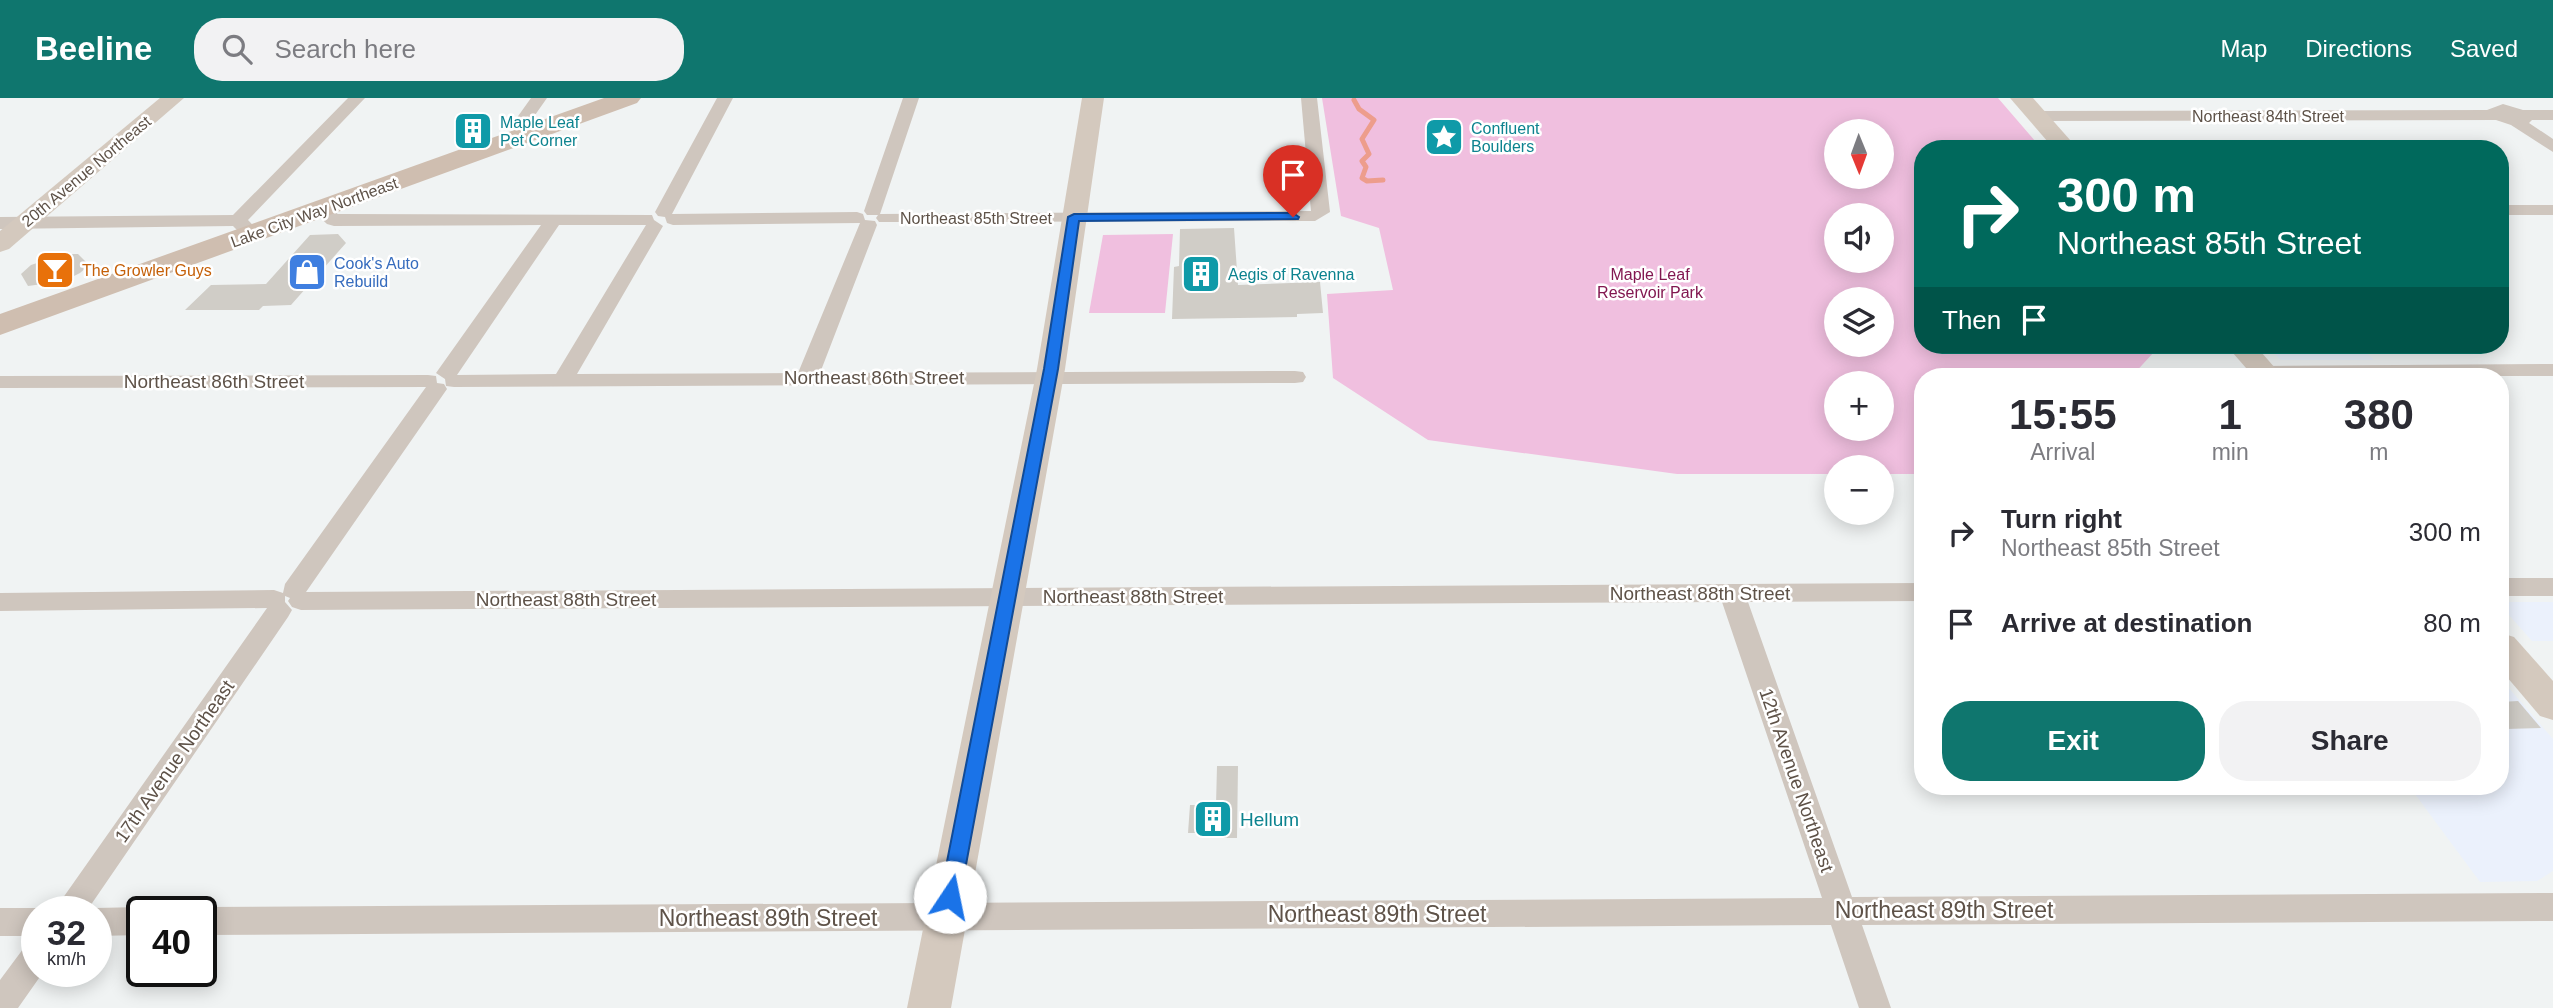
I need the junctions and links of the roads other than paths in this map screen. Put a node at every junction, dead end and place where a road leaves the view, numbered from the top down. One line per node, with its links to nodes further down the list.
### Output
1 (173, 98): 26 (street, 20th Avenue Northeast)
2 (356, 98): 27 (street)
3 (539, 98): 15 (street)
4 (628, 98): 15 (main road, Lake City Way Northeast)
5 (725, 98): 24 (street)
6 (911, 98): 22 (street)
7 (1093, 98): 21 (street)
8 (1309, 98): 21 (street, Northeast 85th Street)
9 (2021, 98): 13 (street)
10 (2484, 98): 11 (street)
11 (2499, 112): 13 (street, Northeast 84th Street); 14 (street)
12 (2553, 115): 14 (street)
13 (2038, 116): 16 (street)
14 (2519, 118): 17 (street)
15 (530, 134): 18 (main road, Lake City Way Northeast)
16 (2059, 140)
17 (2553, 147)
18 (320, 209): 23 (street, Northeast 85th Street); 27 (main road, Lake City Way Northeast)
19 (2509, 210): 20 (street)
20 (2553, 210)
21 (1074, 217): 22 (street, Northeast 85th Street); 34 (street)
22 (871, 218): 24 (street, Northeast 85th Street); 36 (street)
23 (554, 219): 24 (street, Northeast 85th Street); 38 (street, 17th Avenue Northeast)
24 (659, 219): 37 (street)
25 (0, 223): 26 (street)
26 (26, 223): 27 (street); 28 (street, 20th Avenue Northeast)
27 (245, 227): 29 (main road, Lake City Way Northeast)
28 (0, 244)
29 (0, 325)
30 (2249, 354): 31 (street)
31 (2261, 368)
32 (2553, 370): 33 (street)
33 (2509, 371)
34 (1049, 377): 35 (street, Northeast 86th Street); 36 (street, Northeast 86th Street); 44 (street)
35 (1295, 377)
36 (807, 378): 37 (street, Northeast 86th Street)
37 (563, 380): 38 (street, Northeast 86th Street)
38 (441, 381): 39 (street, Northeast 86th Street); 45 (street, 17th Avenue Northeast)
39 (0, 382)
40 (2509, 587): 41 (street)
41 (2553, 587)
42 (1914, 592): 43 (street, Northeast 88th Street)
43 (1732, 593): 44 (street, Northeast 88th Street); 51 (street, 12th Avenue Northeast)
44 (1007, 597): 45 (street, Northeast 88th Street); 52 (street)
45 (287, 600): 46 (street, Northeast 88th Street); 49 (street, 17th Avenue Northeast)
46 (0, 602)
47 (2509, 655): 48 (street)
48 (2553, 706)
49 (79, 896)
50 (2553, 907): 51 (street, Northeast 89th Street)
51 (1842, 910): 52 (street, Northeast 89th Street); 59 (street, 12th Avenue Northeast)
52 (946, 917): 53 (street, Northeast 89th Street); 58 (street)
53 (217, 921)
54 (0, 922): 55 (street)
55 (21, 922)
56 (21, 977): 57 (street)
57 (0, 1007)
58 (929, 1008)
59 (1875, 1008)

